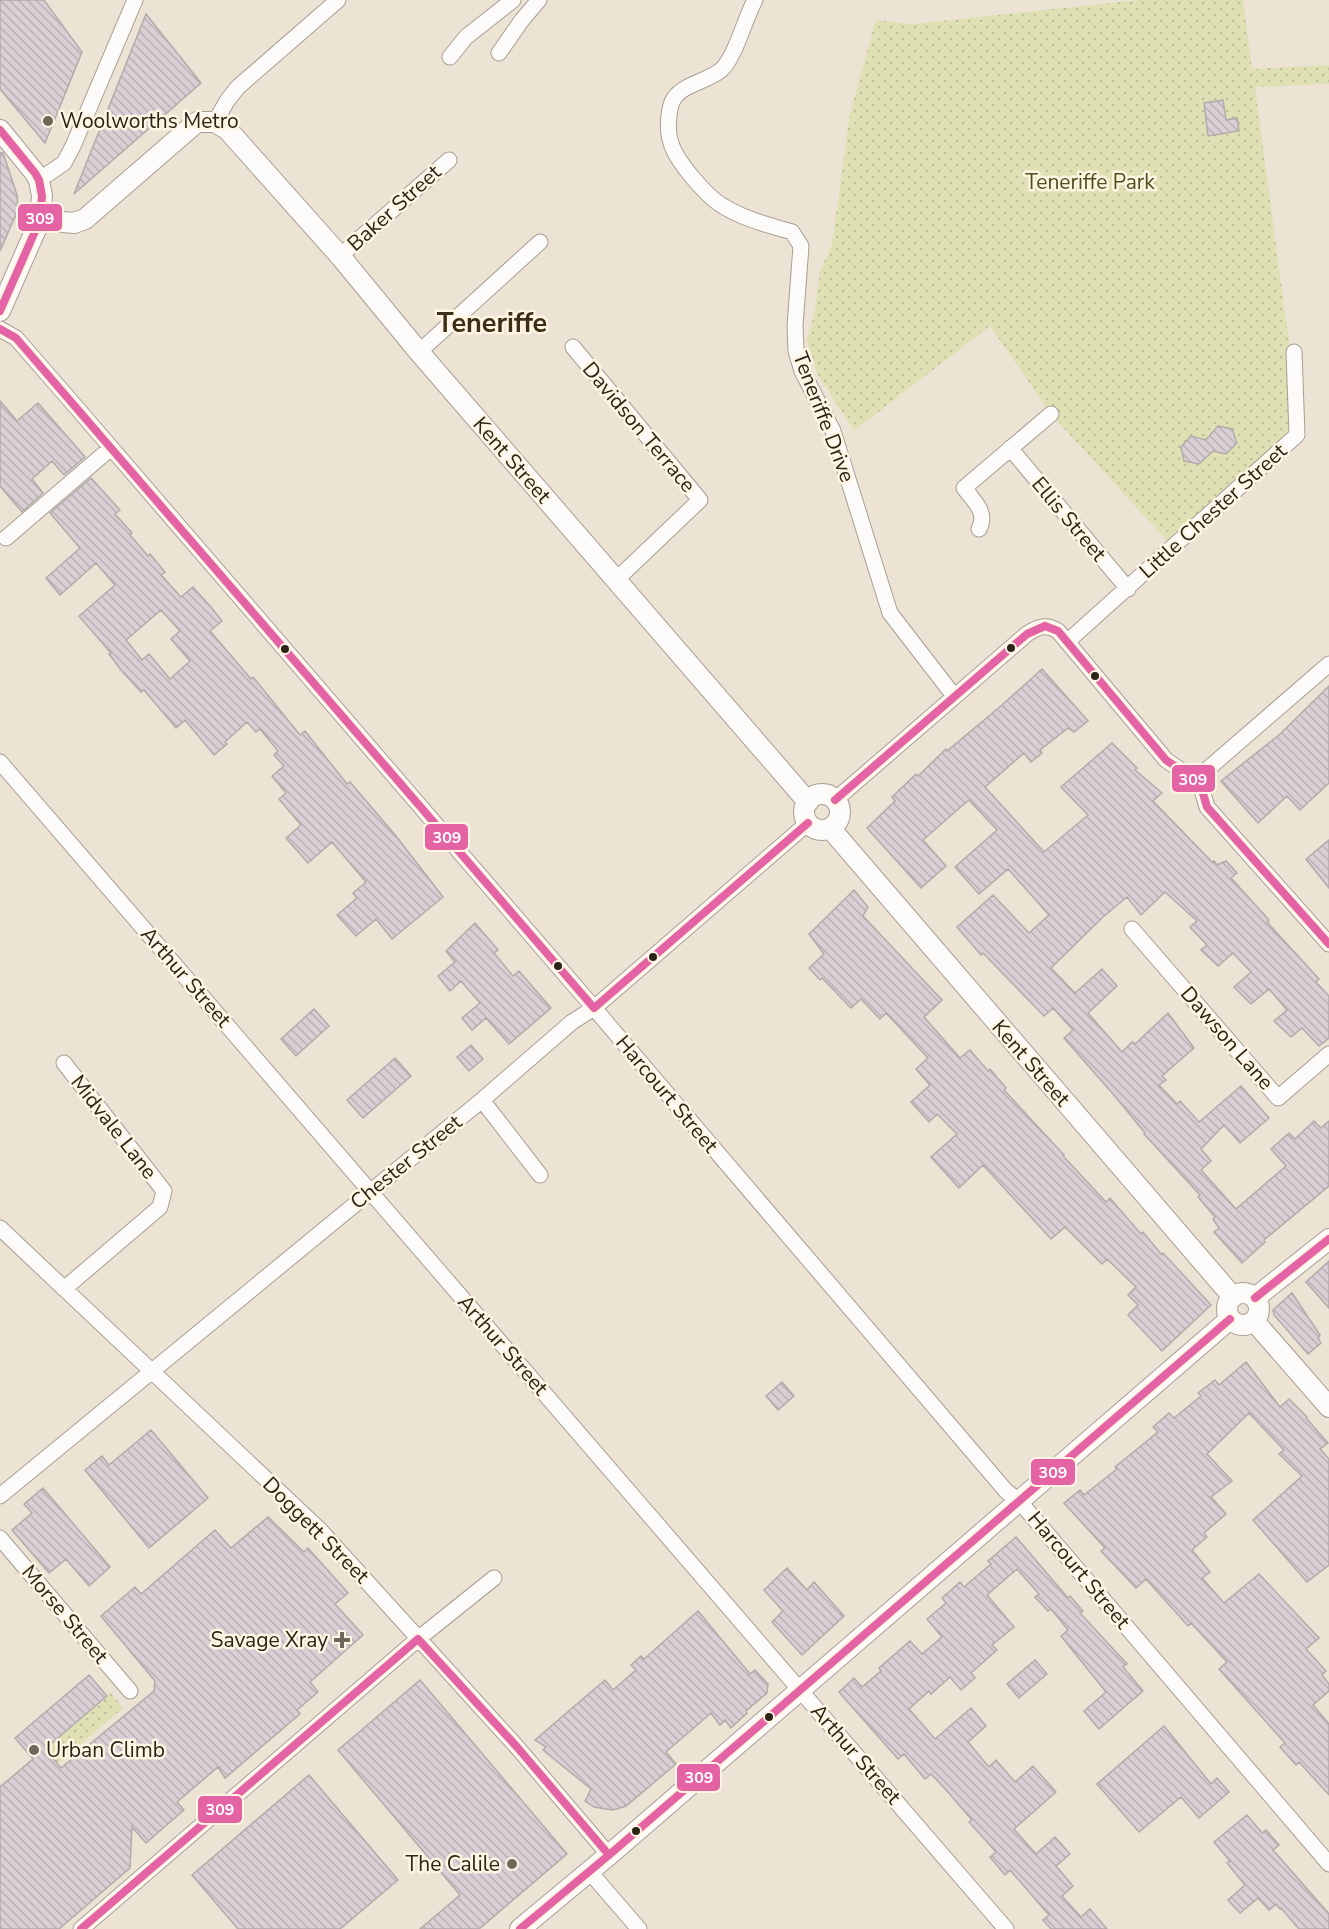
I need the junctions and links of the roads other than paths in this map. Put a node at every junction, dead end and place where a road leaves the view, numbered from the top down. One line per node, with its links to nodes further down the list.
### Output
1 (135, 0): 11 (street)
2 (338, 0): 8 (street)
3 (513, 0): 7 (street)
4 (539, 0): 6 (street)
5 (755, 0): 29 (street, Teneriffe Drive)
6 (499, 53)
7 (450, 57)
8 (215, 122): 12 (street); 14 (street, Kent Street)
9 (0, 130): 11 (street)
10 (449, 159): 14 (street, Baker Street)
11 (39, 180): 12 (street)
12 (40, 220): 15 (street)
13 (540, 242): 18 (street)
14 (340, 256): 18 (street, Kent Street)
15 (0, 311)
16 (0, 329): 21 (street, Harcourt Street)
17 (573, 347): 25 (street, Davidson Terrace)
18 (419, 352): 25 (street, Kent Street)
19 (1294, 352): 26 (street, Little Chester Street)
20 (1051, 414): 22 (street)
21 (111, 448): 24 (street); 38 (street, Harcourt Street)
22 (1010, 448): 23 (street); 26 (street, Ellis Street)
23 (979, 529)
24 (6, 538)
25 (616, 580): 33 (street, Kent Street)
26 (1128, 589): 27 (street, Little Chester Street)
27 (1067, 642): 29 (street); 31 (street)
28 (1329, 664): 31 (street)
29 (954, 696): 32 (street)
30 (0, 762): 43 (street, Arthur Street)
31 (1195, 780): 37 (street)
32 (835, 800): 33 (street); 35 (street)
33 (808, 802): 34 (street)
34 (808, 823): 35 (street); 38 (street, Chester Street)
35 (830, 828): 47 (street, Kent Street)
36 (1132, 929): 39 (street, Dawson Lane)
37 (1329, 944)
38 (594, 1008): 41 (street, Chester Street); 54 (street, Harcourt Street)
39 (1329, 1054)
40 (64, 1063): 46 (street, Midvale Lane)
41 (482, 1100): 42 (street); 43 (street, Chester Street)
42 (540, 1175)
43 (371, 1191): 51 (street, Chester Street); 58 (street, Arthur Street)
44 (0, 1228): 46 (street, Doggett Street)
45 (1329, 1239): 48 (street)
46 (64, 1289): 51 (street, Doggett Street)
47 (1233, 1296): 48 (street); 49 (street)
48 (1255, 1298): 50 (street)
49 (1230, 1319): 50 (street); 54 (street)
50 (1254, 1322): 52 (street)
51 (151, 1371): 53 (street, Chester Street); 57 (street, Doggett Street)
52 (1329, 1407)
53 (0, 1496)
54 (1020, 1502): 58 (street); 61 (street, Harcourt Street)
55 (0, 1538): 59 (street, Morse Street)
56 (494, 1578): 57 (street)
57 (418, 1639): 60 (street, Doggett Street); 63 (street)
58 (800, 1690): 60 (street); 66 (street, Arthur Street)
59 (130, 1691)
60 (609, 1855): 62 (street)
61 (1329, 1864)
62 (589, 1871): 64 (street); 65 (street)
63 (81, 1929)
64 (520, 1929)
65 (639, 1929)
66 (1006, 1929)

